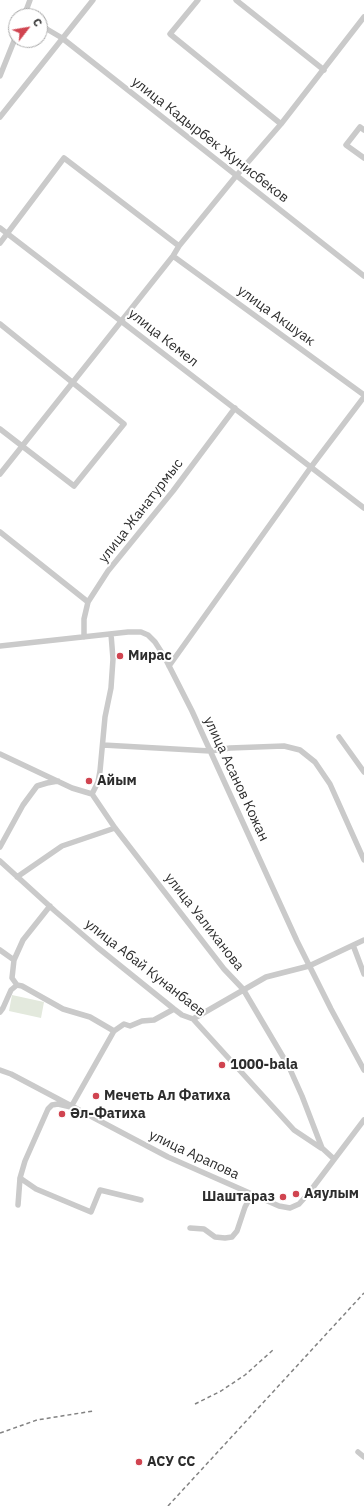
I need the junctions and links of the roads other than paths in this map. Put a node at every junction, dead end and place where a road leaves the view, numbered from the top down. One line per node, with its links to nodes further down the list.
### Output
1 (93, 0): 6 (street)
2 (198, 0): 11 (street)
3 (236, 0): 8 (street)
4 (364, 16): 8 (street)
5 (48, 30): 6 (street, улица Кадырбек Жунисбеков)
6 (62, 38): 10 (street); 14 (street, улица Кадырбек Жунисбеков)
7 (11, 48): 9 (street)
8 (324, 70): 11 (street)
9 (0, 76)
10 (0, 118)
11 (281, 124): 14 (street)
12 (364, 130): 13 (street)
13 (364, 158)
14 (236, 176): 18 (street); 20 (street, улица Кадырбек Жунисбеков)
15 (0, 228): 16 (street, улица Кемел)
16 (7, 234): 17 (street); 18 (street); 21 (street, улица Кемел)
17 (0, 243)
18 (179, 246): 19 (street)
19 (173, 256): 21 (street); 24 (street, улица Акшуак)
20 (364, 276)
21 (121, 321): 23 (street); 25 (street, улица Кемел)
22 (0, 324): 23 (street)
23 (72, 382): 27 (street); 27 (street)
24 (364, 396): 28 (street)
25 (235, 408): 28 (street, улица Кемел); 32 (street, улица Жанатурмыс)
26 (0, 428): 27 (street)
27 (22, 446): 29 (street)
28 (311, 467): 30 (street, улица Кемел); 36 (street)
29 (0, 474)
30 (364, 508)
31 (0, 532): 32 (street)
32 (88, 602): 34 (street, улица Жанатурмыс)
33 (111, 634): 34 (street, улица Асанов Кожан); 36 (street, улица Асанов Кожан); 38 (street)
34 (84, 637): 35 (street, улица Асанов Кожан)
35 (0, 646)
36 (169, 666): 39 (street, улица Асанов Кожан)
37 (339, 737): 41 (street)
38 (103, 745): 39 (street); 43 (street)
39 (210, 751): 47 (street); 54 (street, улица Асанов Кожан)
40 (0, 754): 42 (street)
41 (364, 772)
42 (58, 781): 43 (street); 45 (street)
43 (92, 794): 44 (street, улица Уалиханова)
44 (115, 828): 48 (street); 57 (street, улица Уалиханова)
45 (0, 847)
46 (0, 860): 48 (street, улица Абай Кунанбаев)
47 (364, 860)
48 (17, 877): 49 (street, улица Абай Кунанбаев)
49 (50, 906): 53 (street); 58 (street, улица Абай Кунанбаев)
50 (364, 940): 51 (street)
51 (353, 944): 54 (street); 55 (street)
52 (0, 950): 53 (street)
53 (14, 960): 56 (street)
54 (309, 966): 57 (street); 63 (street, улица Асанов Кожан)
55 (364, 974)
56 (17, 985): 59 (street); 61 (street)
57 (243, 989): 60 (street); 66 (street, улица Уалиханова)
58 (174, 1010): 60 (street, улица Абай Кунанбаев); 61 (street)
59 (0, 1012)
60 (193, 1019): 66 (street, улица Абай Кунанбаев)
61 (114, 1031): 64 (street)
62 (0, 1070): 64 (street, улица Арапова)
63 (364, 1070)
64 (71, 1107): 68 (street); 69 (street, улица Арапова)
65 (364, 1120): 67 (street)
66 (322, 1148): 67 (street, улица Уалиханова)
67 (334, 1159): 69 (street, улица Арапова)
68 (20, 1178): 70 (street); 71 (street)
69 (252, 1194): 72 (street, улица Арапова)
70 (141, 1200)
71 (18, 1205)
72 (190, 1228)
73 (358, 1452): 74 (street)
74 (364, 1457)

